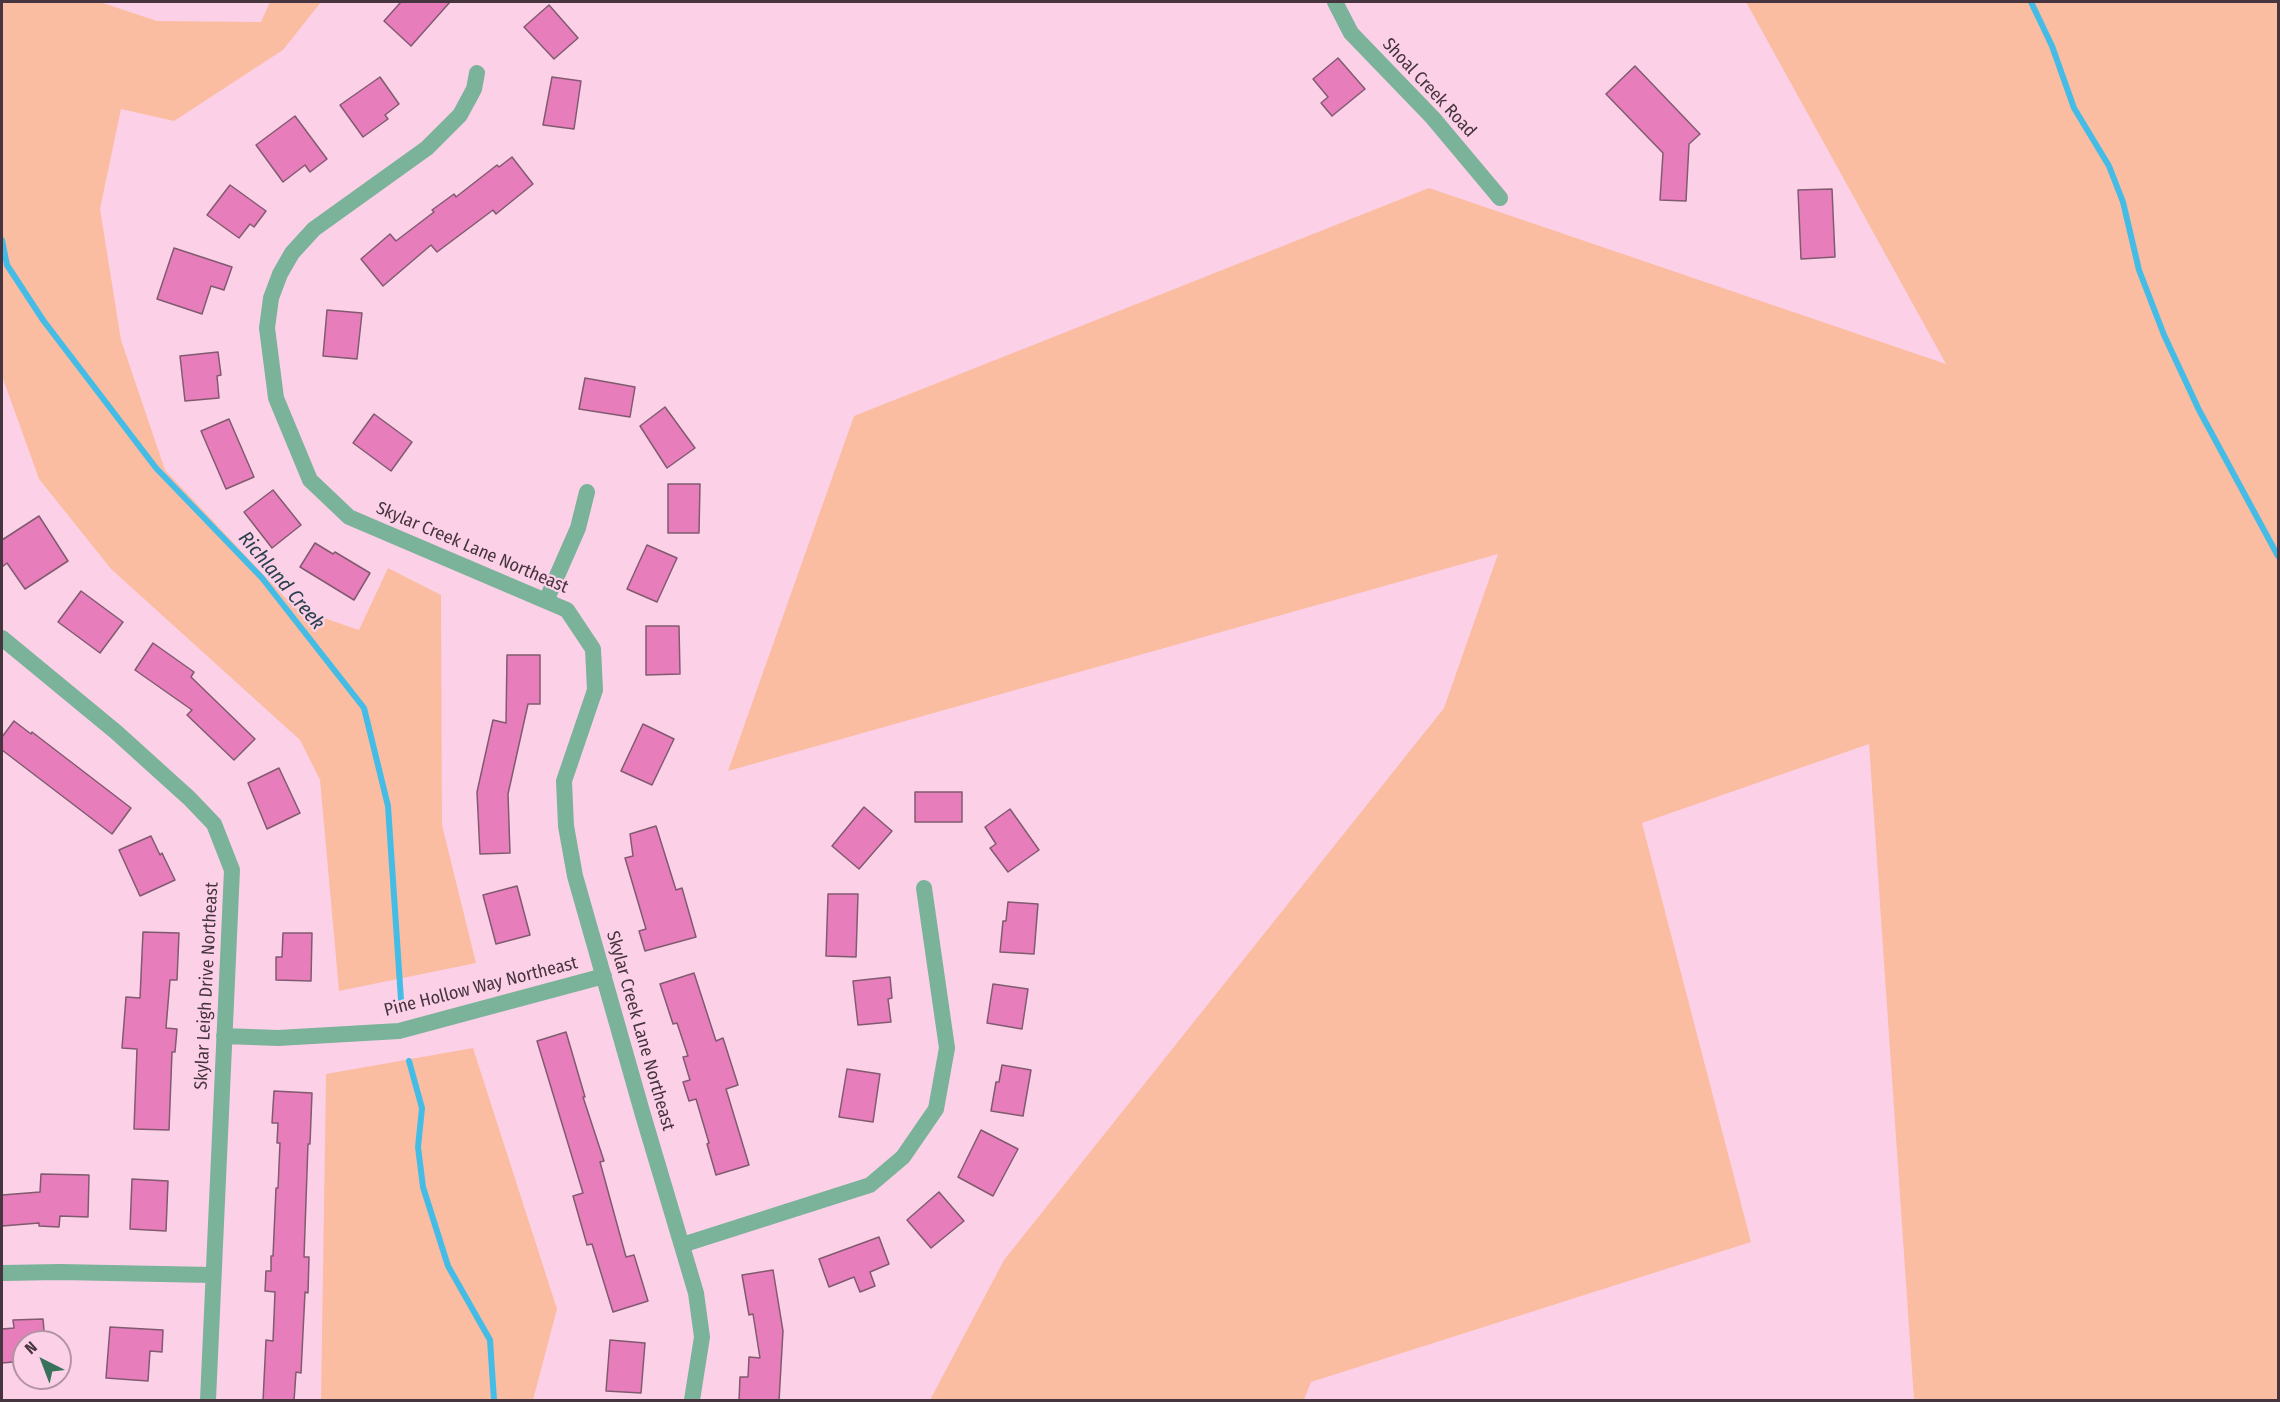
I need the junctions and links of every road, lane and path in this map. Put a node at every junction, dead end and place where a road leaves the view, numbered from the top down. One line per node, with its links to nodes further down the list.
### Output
1 (1335, 2): 3 (street, Shoal Creek Road)
2 (477, 73): 5 (street, Skylar Creek Lane Northeast)
3 (1500, 198)
4 (587, 492): 5 (street)
5 (546, 601): 8 (street, Skylar Creek Lane Northeast)
6 (2, 638): 9 (street, Skylar Leigh Drive Northeast)
7 (924, 888): 10 (street)
8 (604, 976): 9 (street, Pine Hollow Way Northeast); 10 (street, Skylar Creek Lane Northeast)
9 (224, 1036): 12 (street, Skylar Leigh Drive Northeast)
10 (682, 1245): 14 (street, Skylar Creek Lane Northeast)
11 (2, 1273): 12 (street)
12 (212, 1275): 13 (street, Skylar Leigh Drive Northeast)
13 (208, 1401)
14 (692, 1401)

